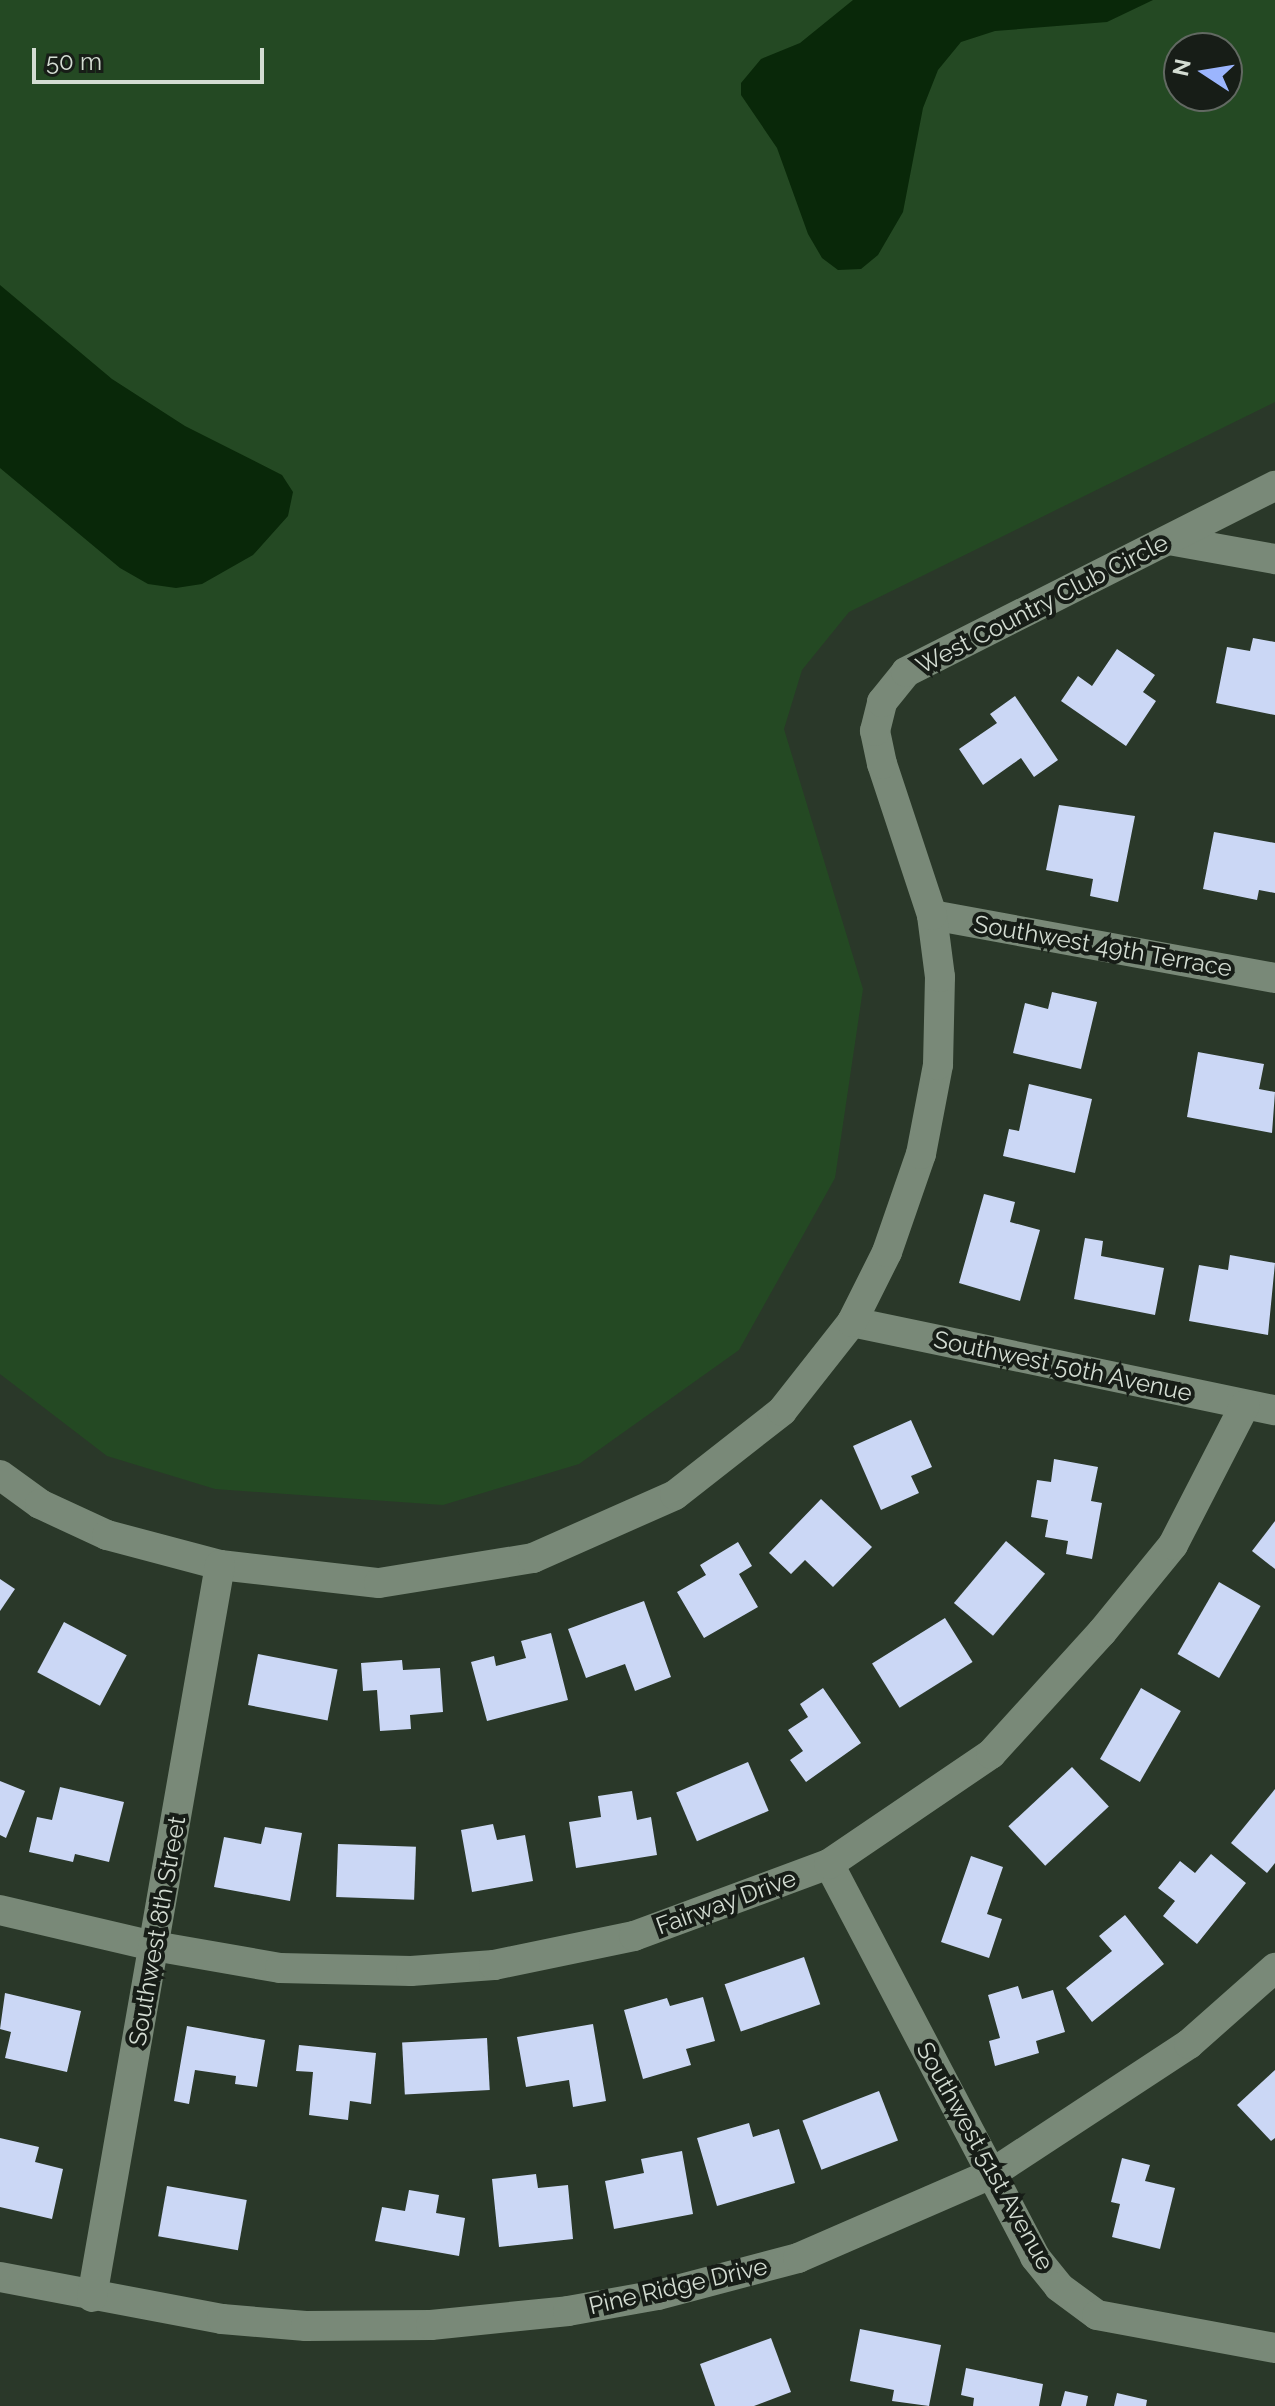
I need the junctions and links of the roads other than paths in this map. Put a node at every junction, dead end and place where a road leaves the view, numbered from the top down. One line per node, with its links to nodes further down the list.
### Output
1 (1275, 486): 2 (street, West Country Club Circle)
2 (1169, 540): 3 (street); 4 (street, West Country Club Circle)
3 (1275, 559)
4 (932, 915): 5 (street, Southwest 49th Terrace); 6 (street, West Country Club Circle)
5 (1275, 978)
6 (852, 1322): 7 (street, Southwest 50th Avenue); 10 (street, West Country Club Circle)
7 (1245, 1405): 8 (street, Southwest 50th Avenue); 11 (street, Fairway Drive)
8 (1275, 1410)
9 (0, 1475): 10 (street, West Country Club Circle)
10 (220, 1565): 13 (street, Southwest 8th Street)
11 (829, 1864): 13 (street, Fairway Drive); 15 (street, Southwest 51st Avenue)
12 (0, 1910): 13 (street, Fairway Drive)
13 (154, 1946): 17 (street, Southwest 8th Street)
14 (1275, 1968): 15 (street, Pine Ridge Drive)
15 (991, 2174): 17 (street, Pine Ridge Drive); 18 (street, Southwest 51st Avenue)
16 (0, 2277): 17 (street, Pine Ridge Drive)
17 (92, 2297)
18 (1275, 2348)

